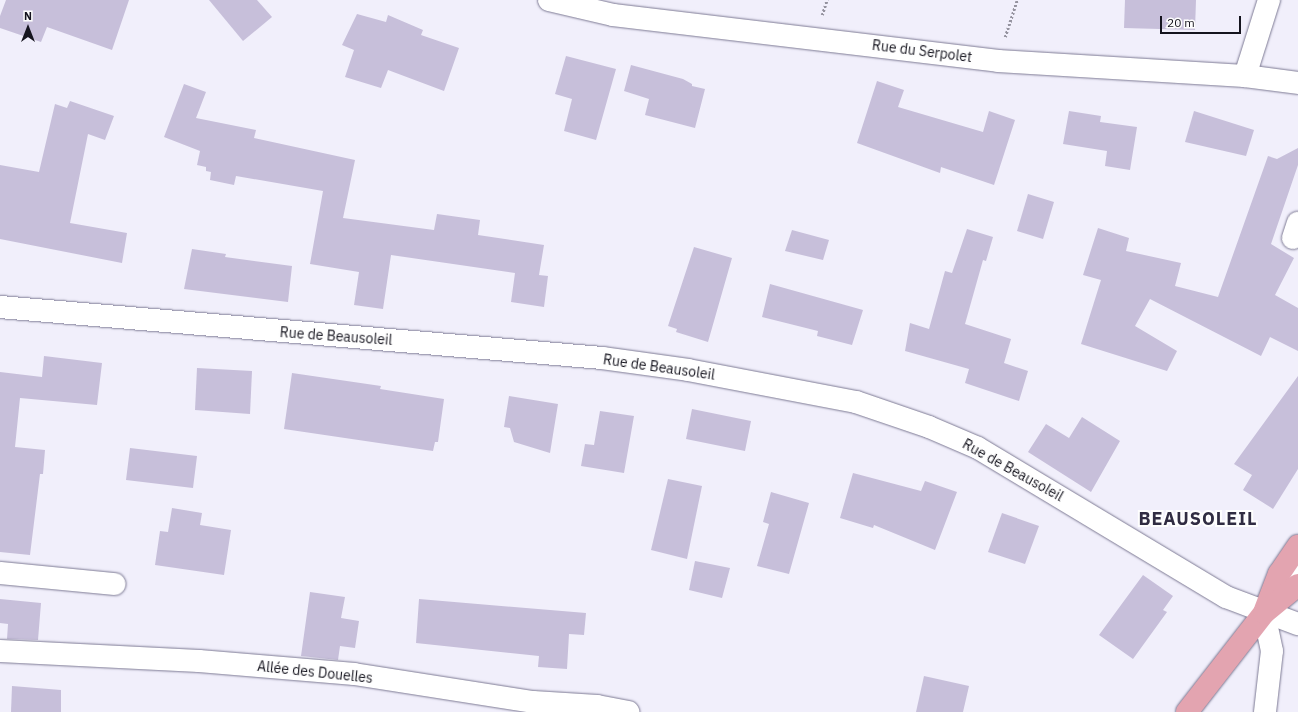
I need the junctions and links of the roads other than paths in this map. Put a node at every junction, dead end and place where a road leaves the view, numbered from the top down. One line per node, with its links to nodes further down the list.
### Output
1 (549, 0): 3 (street, Rue du Serpolet)
2 (1269, 0): 3 (street)
3 (1244, 76): 4 (street, Rue du Serpolet)
4 (1298, 84)
5 (0, 307): 11 (street, Rue de Beausoleil)
6 (1298, 546): 11 (main road)
7 (1298, 566): 11 (street)
8 (0, 573): 9 (street)
9 (114, 584)
10 (1298, 585): 11 (main road)
11 (1264, 613): 12 (street, Rue de Beausoleil); 16 (main road); 17 (street)
12 (1298, 624)
13 (0, 651): 14 (street, Allée des Douelles)
14 (533, 707): 15 (street, Allée des Douelles)
15 (628, 712)
16 (1187, 712)
17 (1265, 712)

